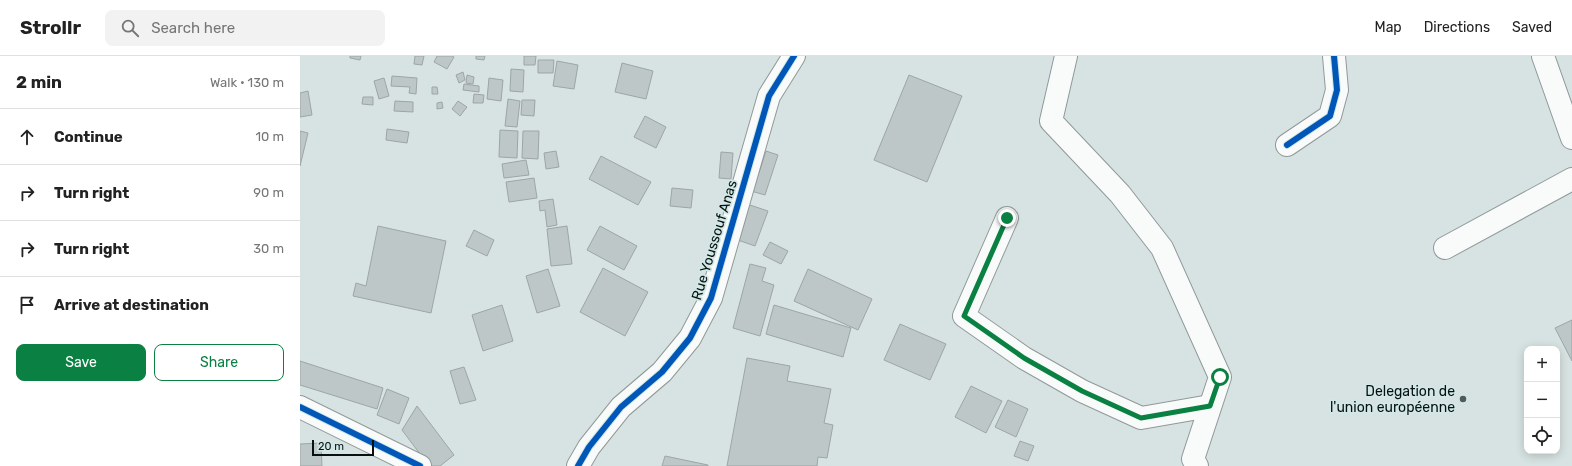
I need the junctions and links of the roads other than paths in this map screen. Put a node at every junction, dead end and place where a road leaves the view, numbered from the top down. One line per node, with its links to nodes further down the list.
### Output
1 (794, 56): 13 (street, Rue Youssouf Anas)
2 (1066, 56): 10 (street)
3 (1334, 56): 6 (street)
4 (1543, 56): 5 (street)
5 (1572, 138)
6 (1287, 145)
7 (1572, 179): 9 (street)
8 (1007, 218): 10 (street)
9 (1445, 248)
10 (1210, 406): 14 (street)
11 (300, 407): 12 (street)
12 (420, 466)
13 (578, 466)
14 (1197, 466)

